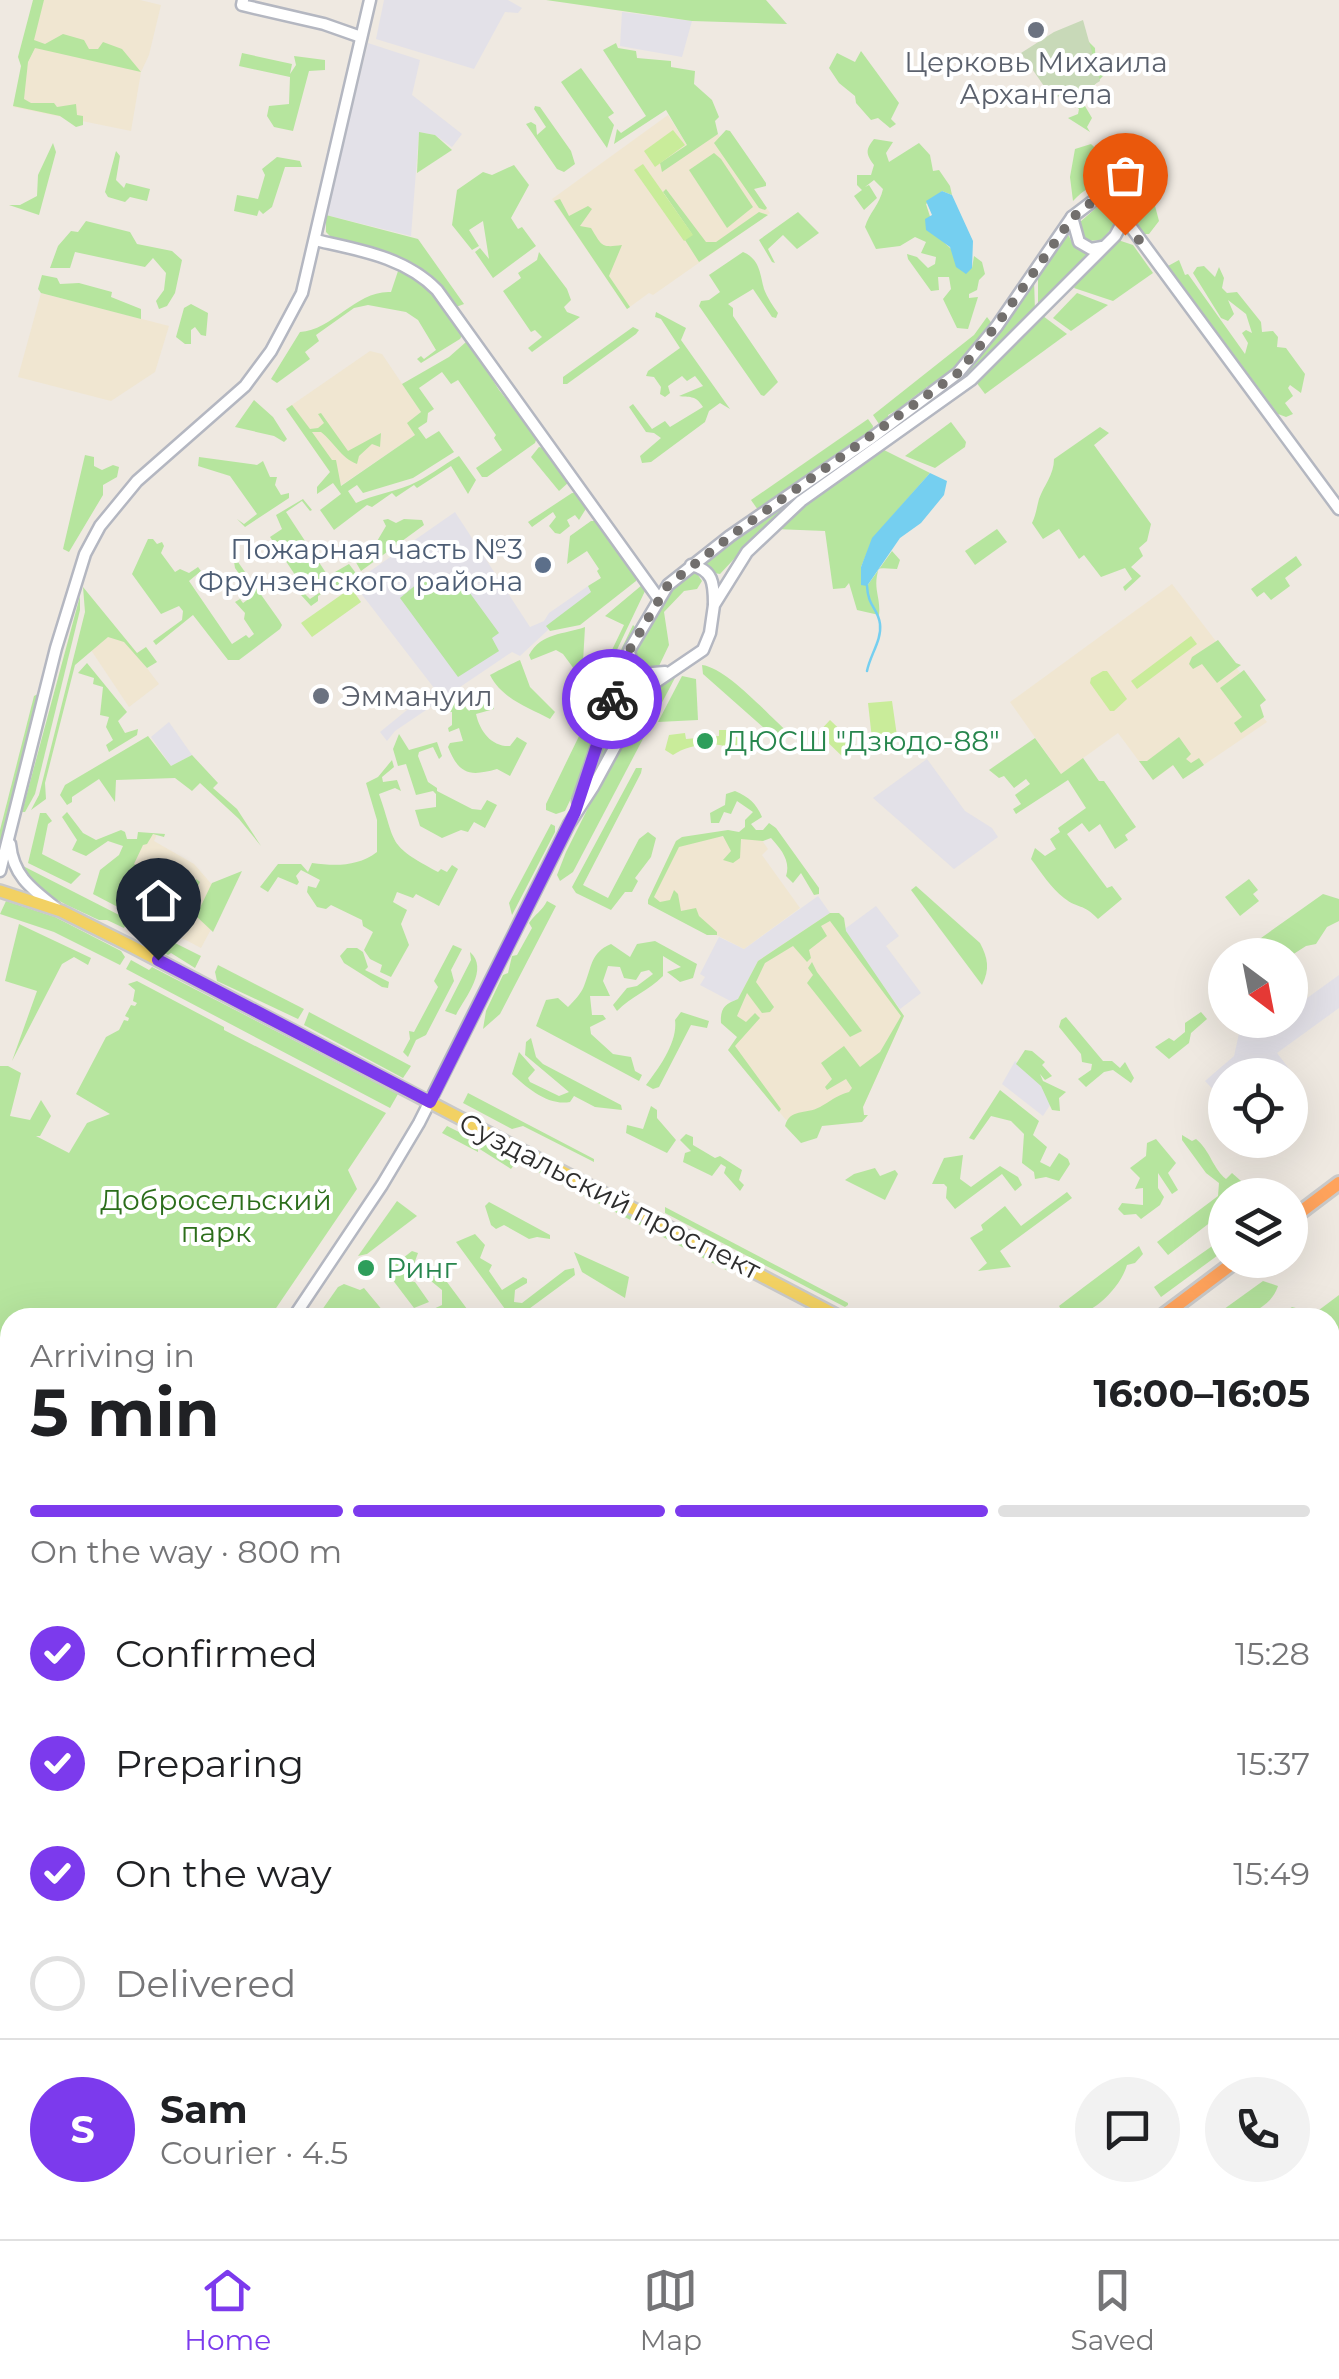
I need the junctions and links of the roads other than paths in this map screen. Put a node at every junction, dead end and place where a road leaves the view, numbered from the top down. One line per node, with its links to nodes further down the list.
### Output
1 (370, 0): 3 (main road)
2 (243, 2): 3 (main road)
3 (360, 37): 7 (main road)
4 (1120, 210): 5 (main road); 6 (main road); 8 (main road)
5 (1072, 218): 9 (main road); 11 (main road)
6 (1114, 236): 8 (main road); 9 (main road)
7 (315, 240): 12 (main road); 17 (main road)
8 (1139, 240): 10 (main road)
9 (1103, 247): 13 (main road)
10 (1339, 509)
11 (691, 565): 12 (main road); 13 (main road)
12 (658, 599): 14 (main road)
13 (714, 604): 15 (main road)
14 (630, 649): 15 (main road); 16 (main road)
15 (672, 670): 16 (main road)
16 (575, 812): 21 (main road)
17 (9, 835): 18 (main road); 20 (main road)
18 (0, 871)
19 (0, 891): 20 (main road, Суздальский проспект)
20 (61, 912): 21 (main road, Суздальский проспект)
21 (430, 1102): 25 (main road); 26 (main road, Суздальский проспект)
22 (1339, 1183): 23 (highway)
23 (1308, 1206)
24 (1212, 1278): 27 (highway)
25 (300, 1308)
26 (823, 1308)
27 (1173, 1308)

